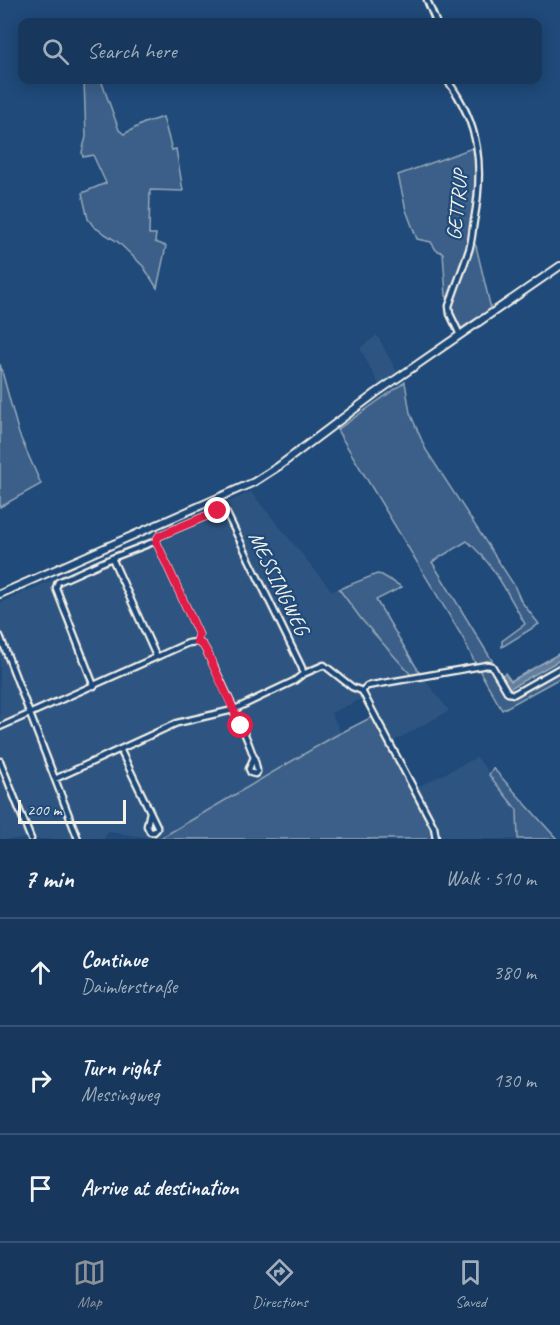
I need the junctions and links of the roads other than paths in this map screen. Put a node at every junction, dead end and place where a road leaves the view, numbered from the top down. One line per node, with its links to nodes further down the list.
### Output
1 (427, 0): 2 (street)
2 (434, 18)
3 (450, 84): 5 (street, GETTRUP)
4 (560, 266): 5 (main road)
5 (460, 334): 8 (main road)
6 (156, 541): 7 (street); 10 (street); 13 (street, MESSINGWEG)
7 (112, 558): 11 (street); 14 (street)
8 (0, 594)
9 (0, 636): 17 (street)
10 (197, 642): 11 (street); 16 (street)
11 (156, 656): 14 (street)
12 (560, 668): 15 (street)
13 (303, 674): 15 (street); 16 (street)
14 (94, 686): 17 (street)
15 (362, 692): 26 (street)
16 (233, 710): 19 (street); 20 (street)
17 (30, 713): 18 (street); 22 (street)
18 (0, 727)
19 (120, 749): 22 (street); 23 (street)
20 (254, 757)
21 (0, 761): 24 (street)
22 (55, 779): 25 (street)
23 (150, 812)
24 (31, 839)
25 (78, 839)
26 (436, 839)

